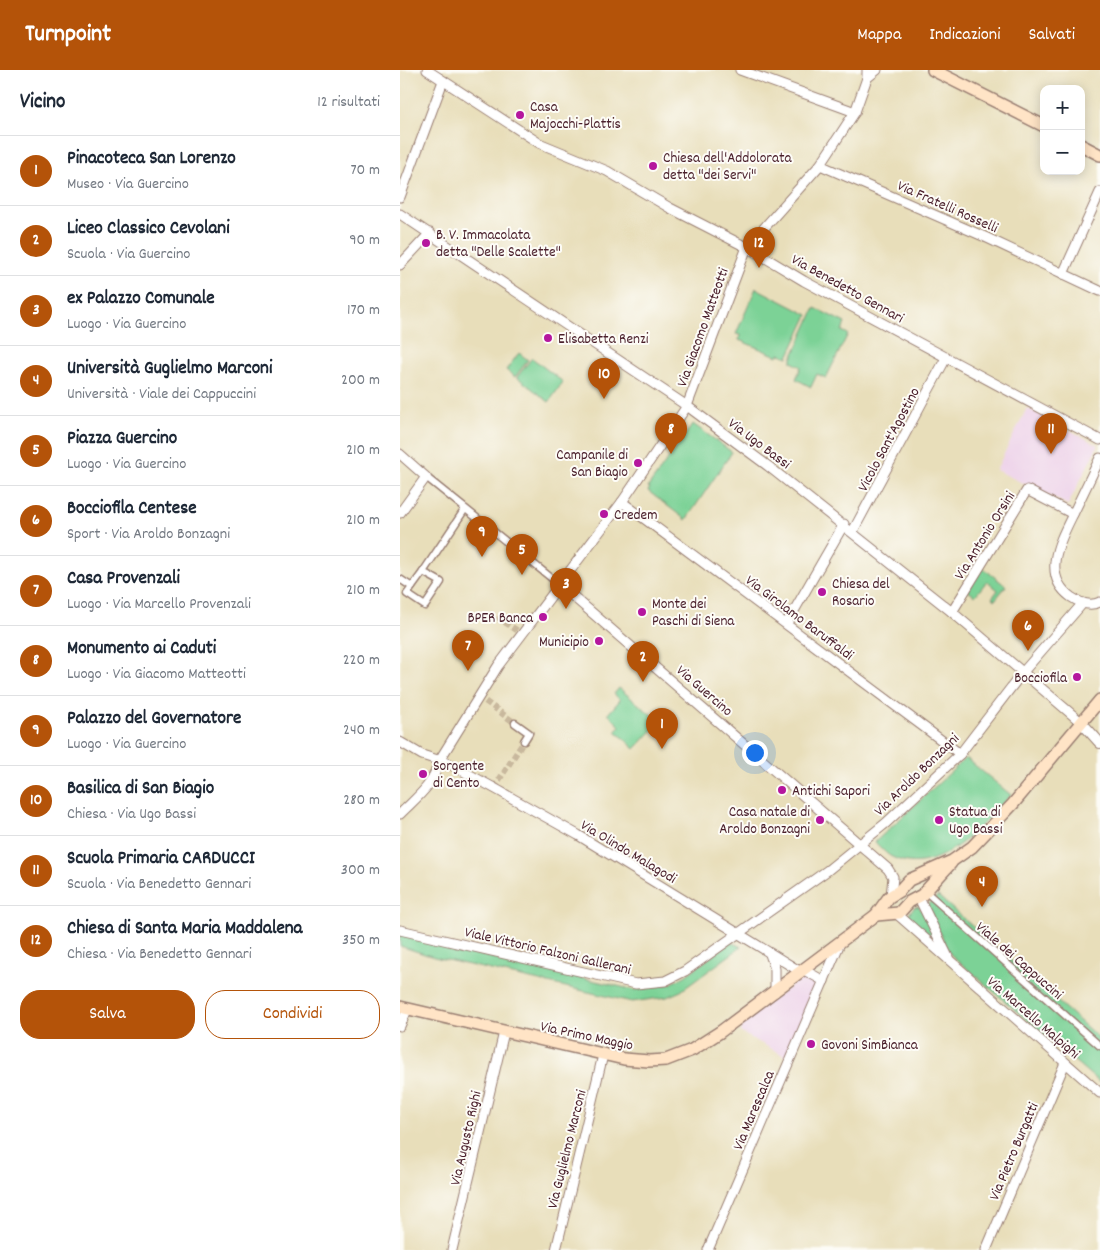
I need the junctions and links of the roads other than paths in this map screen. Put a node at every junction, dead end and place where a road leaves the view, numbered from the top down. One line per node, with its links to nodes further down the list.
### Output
1 (427, 70): 6 (street, Via Benedetto Gennari)
2 (740, 70): 7 (street)
3 (877, 70): 5 (street, Via Giacomo Matteotti)
4 (933, 70): 8 (main road)
5 (867, 74): 7 (street, Via Giacomo Matteotti)
6 (442, 81): 13 (street); 16 (street, Via Benedetto Gennari)
7 (855, 112): 11 (street, Via Giacomo Matteotti)
8 (1040, 124)
9 (1085, 148): 10 (main road)
10 (1100, 155)
11 (820, 165): 16 (street, Via Giacomo Matteotti); 18 (street, Via Fratelli Rosselli)
12 (1100, 192): 18 (street)
13 (400, 197)
14 (400, 214): 15 (street, Via Ugo Bassi)
15 (430, 233): 17 (street); 21 (street, Via Ugo Bassi)
16 (747, 247): 20 (street, Via Benedetto Gennari); 21 (street, Via Giacomo Matteotti)
17 (400, 265)
18 (1063, 274): 19 (street, Via Fratelli Rosselli)
19 (1100, 291)
20 (946, 358): 22 (street, Via Benedetto Gennari); 31 (street, Vicolo Sant'Agostino)
21 (688, 406): 26 (street, Via Giacomo Matteotti); 30 (street, Via Ugo Bassi)
22 (1100, 440)
23 (400, 454): 25 (street, Via Guercino)
24 (1100, 458): 29 (street)
25 (426, 477): 27 (street, Via Guercino); 28 (street)
26 (622, 502): 34 (street, Via Giacomo Matteotti); 39 (street, Via Girolamo Baruffaldi)
27 (465, 509): 32 (street); 34 (street, Via Guercino)
28 (400, 512)
29 (1073, 514): 37 (street); 38 (street, Via Antonio Orsini)
30 (844, 524): 31 (street, Via Ugo Bassi); 39 (street)
31 (853, 531): 38 (street, Via Ugo Bassi)
32 (423, 572): 35 (street); 35 (street)
33 (400, 579): 35 (street)
34 (560, 585): 48 (street, Via Giacomo Matteotti); 50 (street, Via Guercino)
35 (412, 587)
36 (1100, 602): 37 (street)
37 (1083, 603): 40 (street, Via Aroldo Bonzagni)
38 (952, 612): 40 (street, Via Ugo Bassi)
39 (787, 623): 47 (street, Via Girolamo Baruffaldi)
40 (1023, 672): 43 (street, Via Ugo Bassi); 47 (street, Via Aroldo Bonzagni)
41 (1100, 700): 43 (main road)
42 (515, 723): 44 (street)
43 (1082, 724): 46 (street); 51 (main road)
44 (524, 741)
45 (400, 742): 48 (street, Via Olindo Malagodi)
46 (1100, 743)
47 (960, 754): 50 (street, Via Aroldo Bonzagni)
48 (439, 761): 49 (street, Via Giacomo Matteotti); 57 (street, Via Olindo Malagodi)
49 (400, 814)
50 (860, 846): 52 (street, Via Guercino); 57 (street, Via Aroldo Bonzagni)
51 (952, 861): 53 (main road); 54 (main road)
52 (893, 877): 53 (street); 55 (street)
53 (913, 879): 54 (main road); 55 (main road)
54 (922, 894): 55 (main road); 60 (street, Via Marcello Malpighi); 67 (street, Viale dei Cappuccini)
55 (891, 907): 58 (main road, Via Primo Maggio); 60 (street, Via Marcello Malpighi)
56 (400, 930): 57 (street, Viale Vittorio Falzoni Gallerani)
57 (737, 934): 59 (street, Via Olindo Malagodi)
58 (840, 943): 61 (main road, Via Primo Maggio); 62 (street, Via Marescalca)
59 (770, 954): 61 (street, Via Olindo Malagodi); 63 (street)
60 (950, 962): 69 (street, Via Marcello Malpighi)
61 (803, 971): 62 (street); 63 (main road, Via Primo Maggio)
62 (824, 981): 73 (street, Via Marescalca)
63 (775, 992): 68 (main road, Via Primo Maggio)
64 (404, 1008): 65 (street); 66 (main road, Via Primo Maggio)
65 (400, 1026)
66 (504, 1032): 68 (main road, Via Primo Maggio); 71 (street, Via Augusto Righi)
67 (1100, 1046)
68 (603, 1055): 72 (street, Via Guglielmo Marconi)
69 (1066, 1063): 70 (street, Via Marcello Malpighi); 74 (street, Via Pietro Burgatti)
70 (1100, 1092)
71 (452, 1250)
72 (556, 1250)
73 (708, 1250)
74 (986, 1250)

